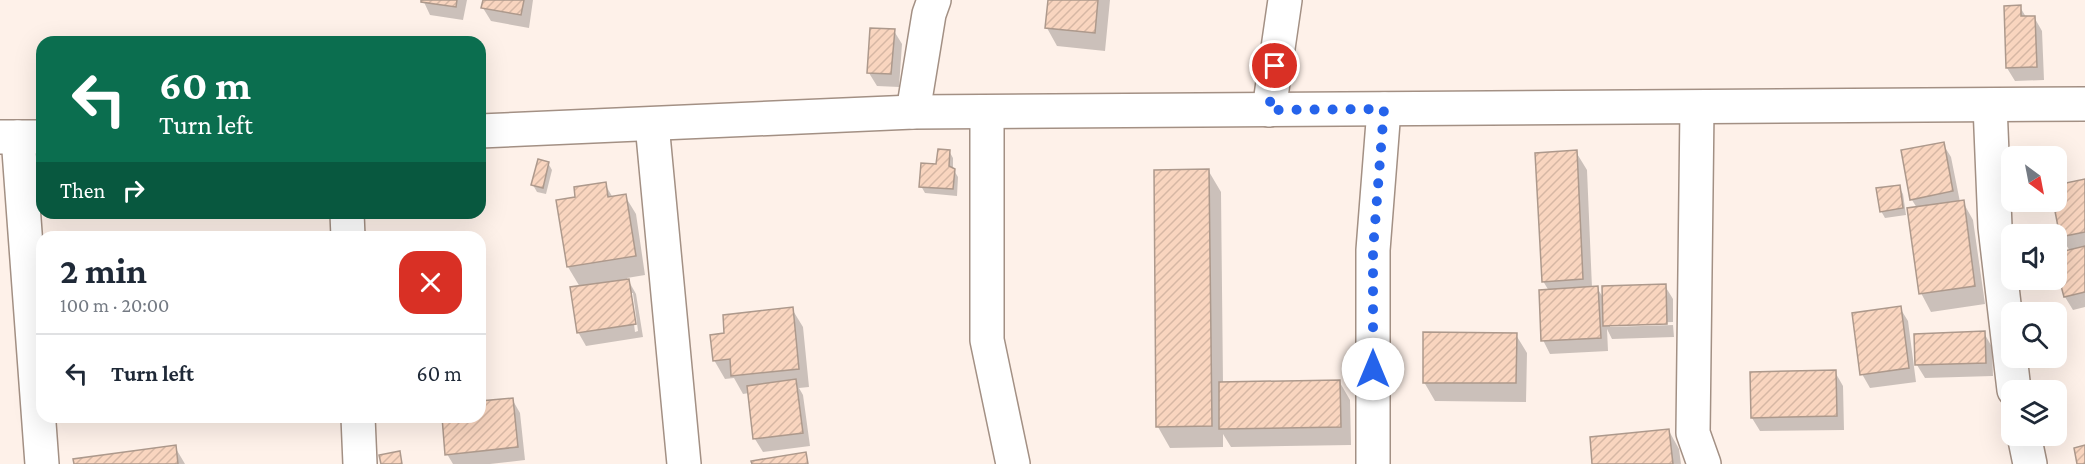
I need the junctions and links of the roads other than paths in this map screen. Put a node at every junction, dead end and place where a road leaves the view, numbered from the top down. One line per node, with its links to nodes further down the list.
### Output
1 (934, 0): 8 (street)
2 (1285, 0): 7 (street)
3 (2085, 104): 4 (street)
4 (1990, 105): 5 (street); 14 (street)
5 (1697, 108): 6 (street); 23 (street)
6 (1384, 109): 7 (street); 22 (street)
7 (1269, 110): 9 (street)
8 (913, 112): 9 (street); 10 (street)
9 (987, 113): 21 (street)
10 (652, 124): 11 (street); 20 (street)
11 (486, 131)
12 (20, 137): 13 (street)
13 (36, 375)
14 (2013, 380)
15 (39, 423): 18 (street)
16 (358, 423): 19 (street)
17 (2026, 446): 24 (street)
18 (42, 464)
19 (360, 464)
20 (684, 464)
21 (1013, 464)
22 (1373, 464)
23 (1704, 464)
24 (2030, 464)

